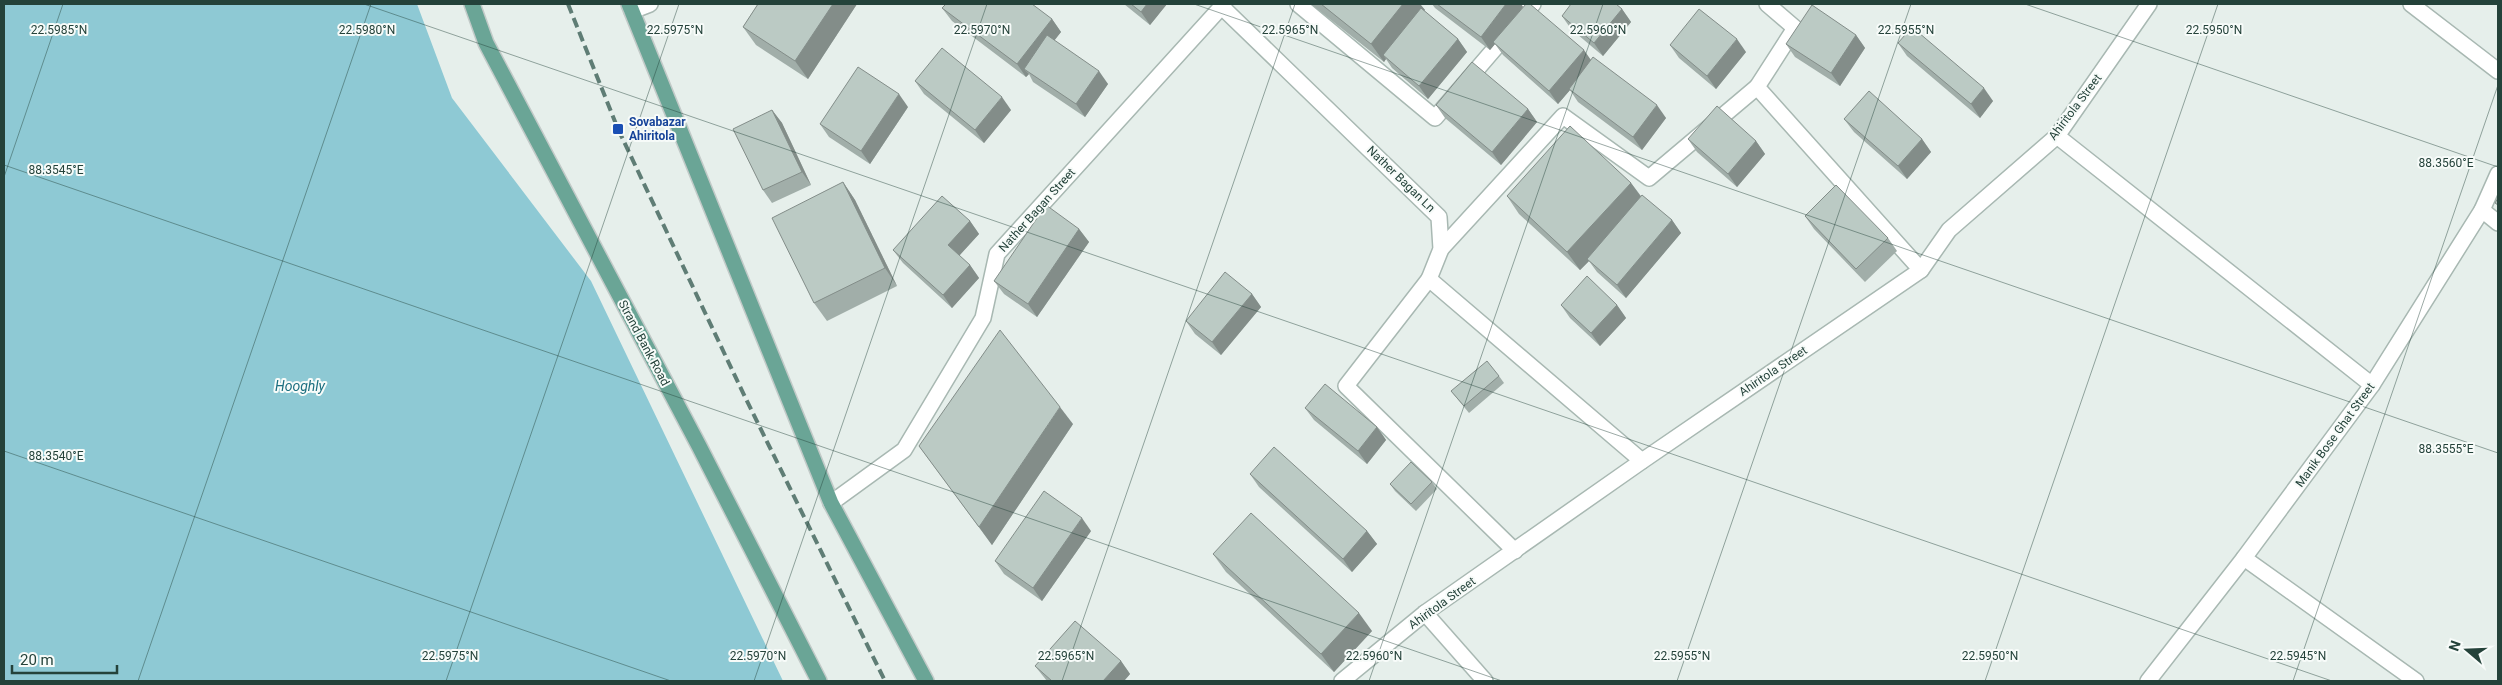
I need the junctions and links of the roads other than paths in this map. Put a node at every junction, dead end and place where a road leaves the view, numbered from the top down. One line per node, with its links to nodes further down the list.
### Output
1 (472, 4): 25 (main road, Strand Bank Road)
2 (650, 4): 9 (street)
3 (1298, 4): 4 (street)
4 (1533, 4)
5 (1767, 4): 11 (street)
6 (2149, 4): 12 (street, Ahiritola Street)
7 (2411, 4): 10 (street)
8 (1223, 6): 16 (street, Nather Bagan Ln); 21 (street, Nather Bagan Street)
9 (630, 7): 21 (main road)
10 (2498, 71)
11 (1757, 86): 16 (street); 17 (street)
12 (2057, 136): 17 (street, Ahiritola Street); 19 (street)
13 (2498, 174): 14 (street, Manik Bose Ghat Street)
14 (2482, 210): 15 (street); 19 (street, Manik Bose Ghat Street)
15 (2498, 223)
16 (1441, 249): 18 (street, Nather Bagan Ln)
17 (1921, 270): 20 (street, Ahiritola Street)
18 (1429, 279): 20 (street); 22 (street, Nather Bagan Ln)
19 (2372, 385): 23 (street, Manik Bose Ghat Street)
20 (1642, 461): 22 (street, Ahiritola Street)
21 (831, 503): 26 (main road)
22 (1515, 551): 24 (street, Ahiritola Street)
23 (2244, 558): 29 (street, Manik Bose Ghat Street); 30 (street)
24 (1426, 613): 27 (street, Ahiritola Street); 28 (street)
25 (819, 681)
26 (926, 681)
27 (1342, 681)
28 (1485, 681)
29 (2148, 681)
30 (2416, 681)

